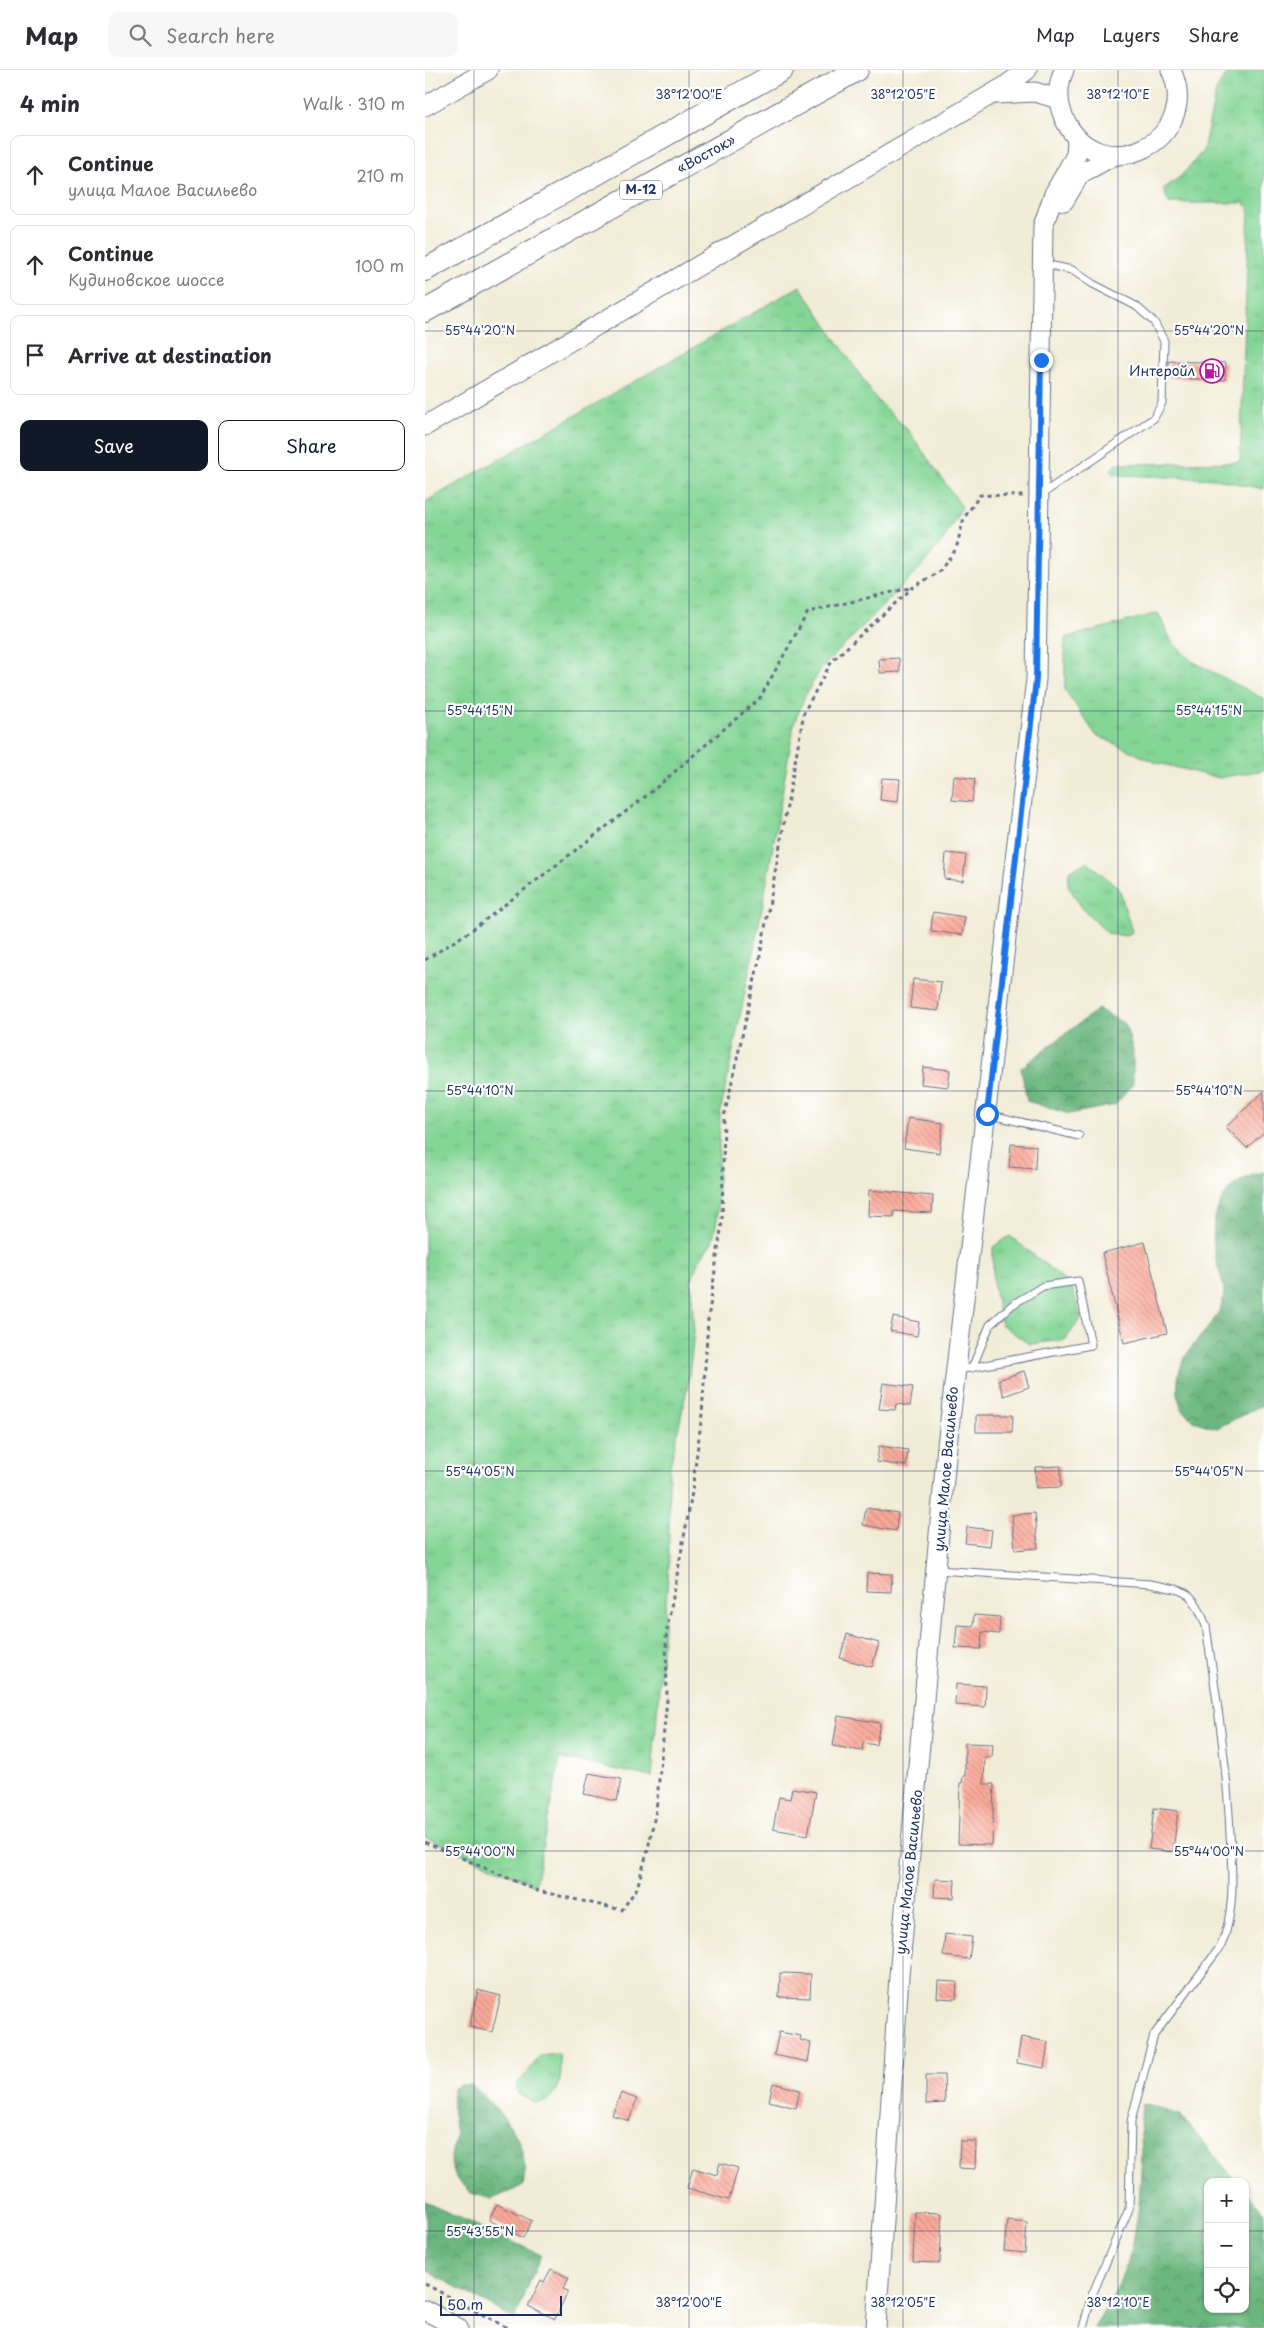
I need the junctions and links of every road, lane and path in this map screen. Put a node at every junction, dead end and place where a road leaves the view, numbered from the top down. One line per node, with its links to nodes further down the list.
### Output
1 (489, 70): 9 (main road)
2 (782, 70): 13 (highway, М-12)
3 (857, 70): 14 (highway, «Восток» / М-12)
4 (1027, 70): 7 (main road)
5 (1065, 70): 8 (main road)
6 (1176, 75): 11 (main road)
7 (990, 95): 8 (main road); 15 (main road)
8 (1058, 99): 10 (main road)
9 (425, 106)
10 (1077, 138): 11 (main road); 12 (main road)
11 (1115, 155): 12 (main road)
12 (1044, 264): 16 (main road, улица Малое Васильево); 16 (lane)
13 (425, 270)
14 (425, 311)
15 (425, 426)
16 (1040, 496): 17 (path); 19 (main road, улица Малое Васильево)
17 (912, 588): 18 (path); 23 (path)
18 (425, 960)
19 (987, 1114): 20 (lane); 21 (main road, улица Малое Васильево)
20 (1079, 1136)
21 (964, 1369): 21 (lane); 22 (main road, улица Малое Васильево)
22 (937, 1570): 28 (main road, улица Малое Васильево); 29 (lane)
23 (425, 1842)
24 (425, 2284): 27 (path)
25 (425, 2310): 26 (main road)
26 (458, 2328)
27 (508, 2328)
28 (875, 2328)
29 (1083, 2328)

